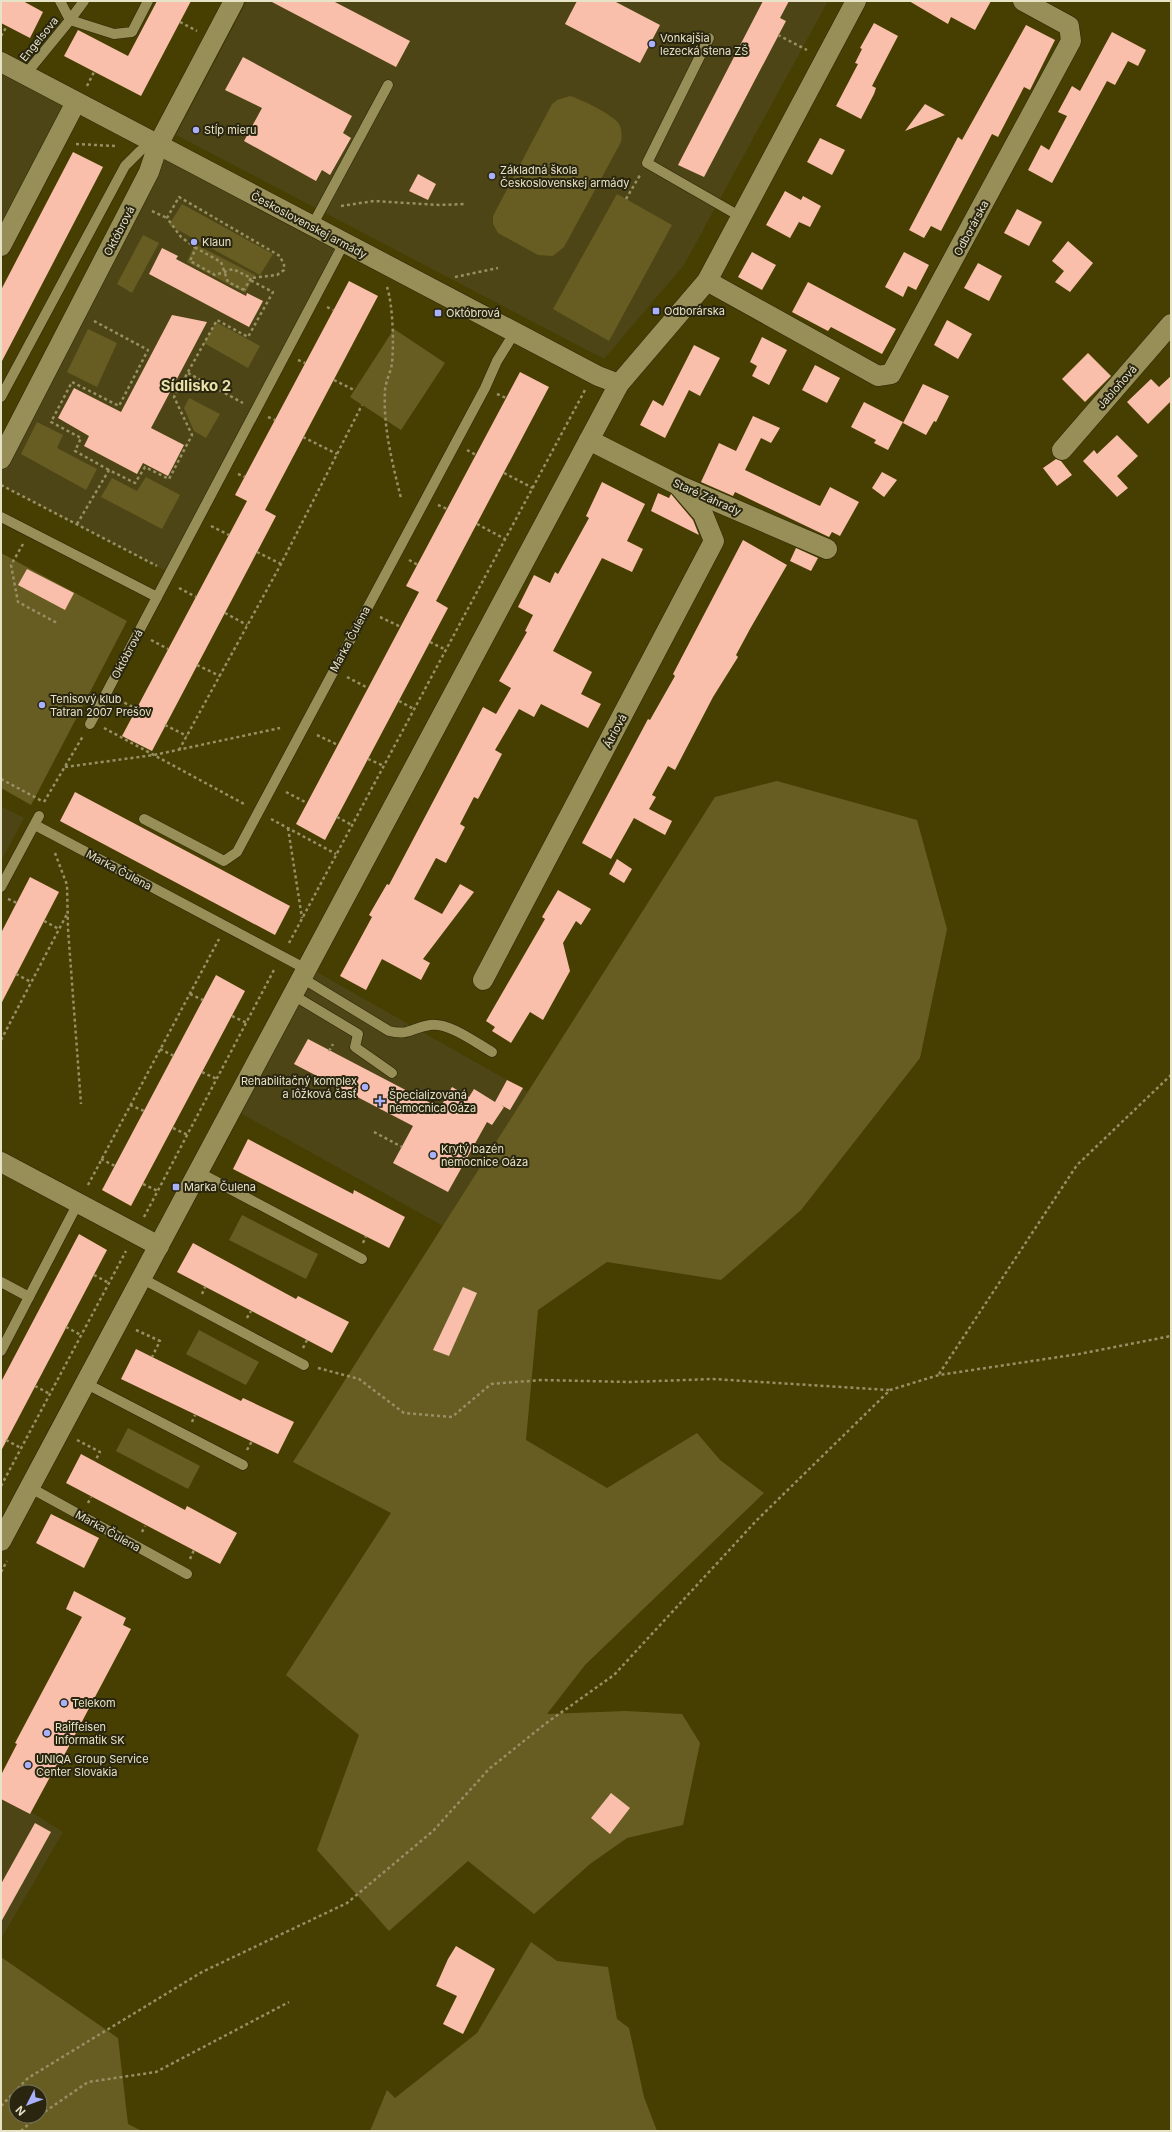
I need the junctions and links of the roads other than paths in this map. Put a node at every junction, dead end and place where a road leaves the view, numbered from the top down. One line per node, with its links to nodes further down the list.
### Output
1 (60, 1): 7 (lane)
2 (84, 1): 7 (lane)
3 (148, 1): 7 (lane, Engelsova)
4 (234, 1): 13 (street, Októbrová)
5 (856, 1): 14 (street)
6 (1023, 1): 18 (street, Odborárska)
7 (70, 20): 10 (lane, Engelsova)
8 (709, 38): 14 (lane)
9 (1, 62): 10 (street, Československej armády)
10 (25, 75): 12 (street, Československej armády)
11 (388, 85): 15 (lane)
12 (80, 96): 13 (street, Československej armády); 17 (street)
13 (155, 144): 15 (street, Československej armády); 22 (lane, Októbrová); 25 (street, Októbrová)
14 (741, 217): 18 (street)
15 (312, 226): 16 (street, Československej armády)
16 (344, 243): 20 (street, Československej armády); 29 (lane, Októbrová)
17 (1, 246)
18 (707, 281): 21 (street)
19 (1171, 324): 24 (street, Jabloňová)
20 (515, 332): 21 (street, Československej armády); 31 (lane, Marka Čulena)
21 (619, 384): 23 (street)
22 (1, 397)
23 (589, 440): 26 (street, Staré Záhrady); 33 (street)
24 (1062, 450)
25 (1, 459)
26 (678, 485): 28 (street, Staré Záhrady); 34 (street, Átriová)
27 (1, 517): 29 (lane)
28 (827, 550)
29 (156, 598): 30 (lane, Októbrová)
30 (91, 722)
31 (144, 819)
32 (1, 887): 33 (lane, Marka Čulena)
33 (304, 974): 35 (street); 36 (lane, Marka Čulena)
34 (483, 980)
35 (292, 995): 37 (lane); 39 (street)
36 (492, 1052)
37 (392, 1073)
38 (1, 1162): 40 (street)
39 (198, 1172): 41 (street); 42 (lane)
40 (78, 1203): 41 (street); 45 (lane)
41 (159, 1246): 43 (street)
42 (362, 1259)
43 (141, 1278): 47 (lane); 48 (street)
44 (1, 1282): 45 (lane)
45 (29, 1297): 46 (lane)
46 (1, 1351)
47 (304, 1365)
48 (85, 1383): 49 (lane); 50 (street)
49 (244, 1465)
50 (30, 1487): 51 (street); 52 (lane, Marka Čulena)
51 (1, 1541)
52 (187, 1574)

